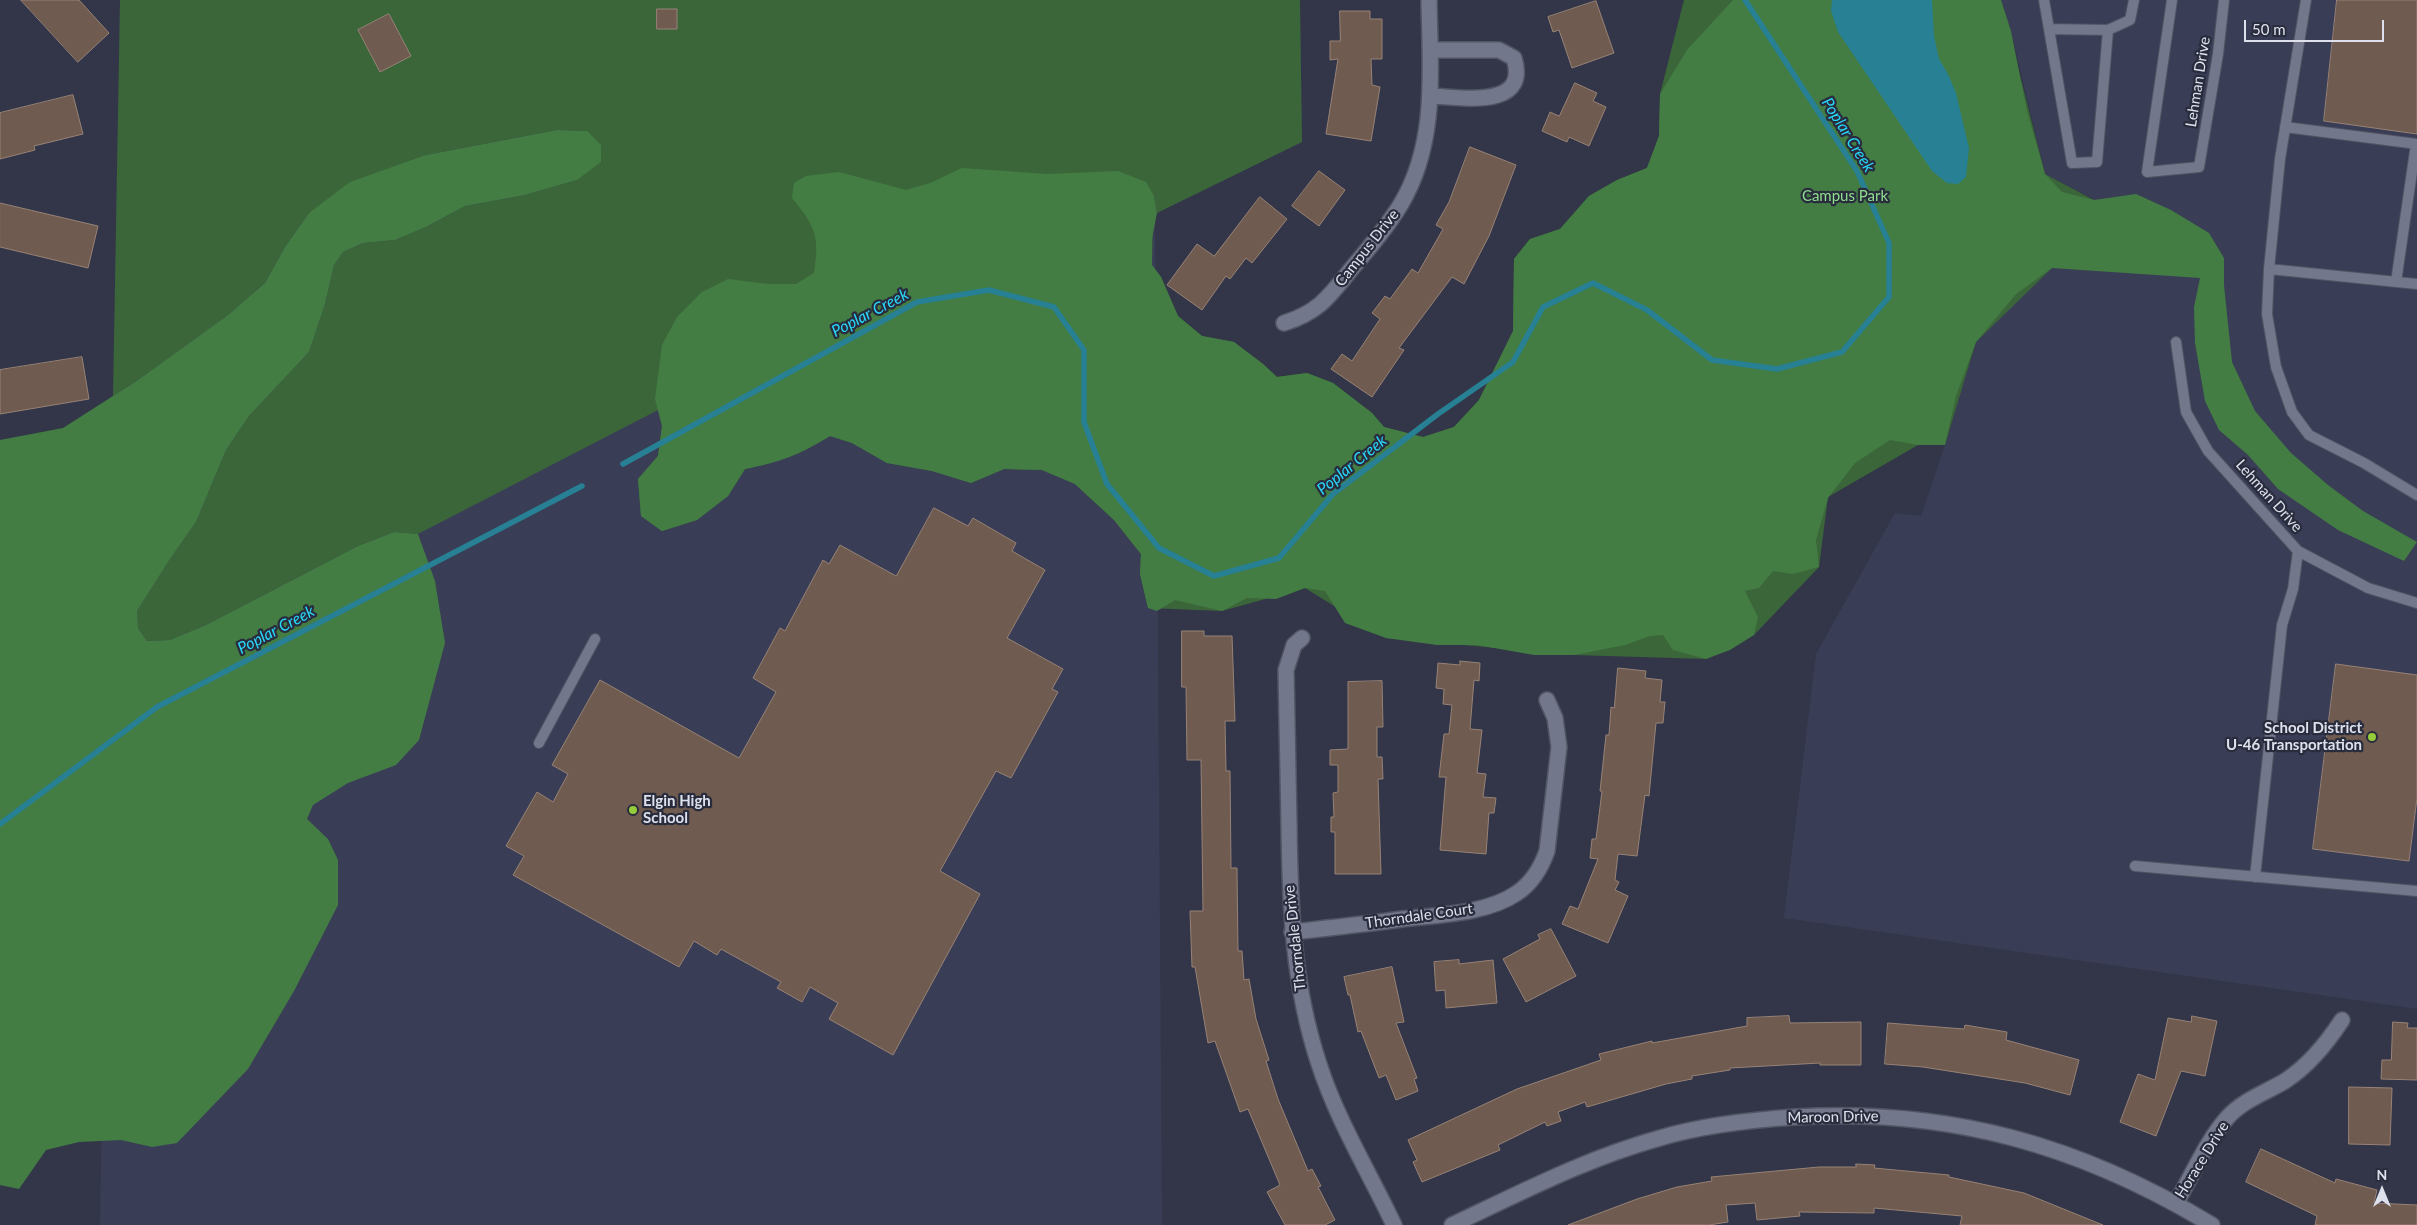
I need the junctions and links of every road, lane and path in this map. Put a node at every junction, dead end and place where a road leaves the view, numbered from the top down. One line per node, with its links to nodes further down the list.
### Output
1 (1429, 0): 9 (street, Campus Drive)
2 (2044, 0): 7 (lane)
3 (2134, 0): 8 (lane)
4 (2172, 0): 5 (lane, Lehman Drive)
5 (2224, 0)
6 (2306, 0): 11 (lane)
7 (2049, 29): 8 (lane); 8 (lane)
8 (2108, 30)
9 (1430, 50): 10 (street, Campus Drive); 10 (street)
10 (1430, 96): 16 (street, Campus Drive)
11 (2285, 127): 12 (lane); 13 (lane)
12 (2416, 144): 14 (lane)
13 (2269, 269): 14 (lane); 18 (lane)
14 (2396, 282): 15 (lane)
15 (2417, 284)
16 (1284, 323)
17 (2176, 342): 19 (lane, Lehman Drive)
18 (2417, 495)
19 (2298, 551): 20 (lane, Lehman Drive); 26 (lane)
20 (2417, 603)
21 (1302, 638): 28 (street, Thorndale Drive)
22 (595, 639): 24 (lane)
23 (1547, 700): 28 (street, Thorndale Court)
24 (539, 743)
25 (2135, 866): 26 (lane)
26 (2255, 877): 27 (lane)
27 (2417, 892)
28 (1292, 932): 31 (street, Thorndale Drive)
29 (2342, 1020): 30 (street, Horace Drive)
30 (2176, 1203): 32 (street, Maroon Drive); 33 (street, Maroon Drive)
31 (1394, 1225)
32 (1452, 1225)
33 (2212, 1225)

